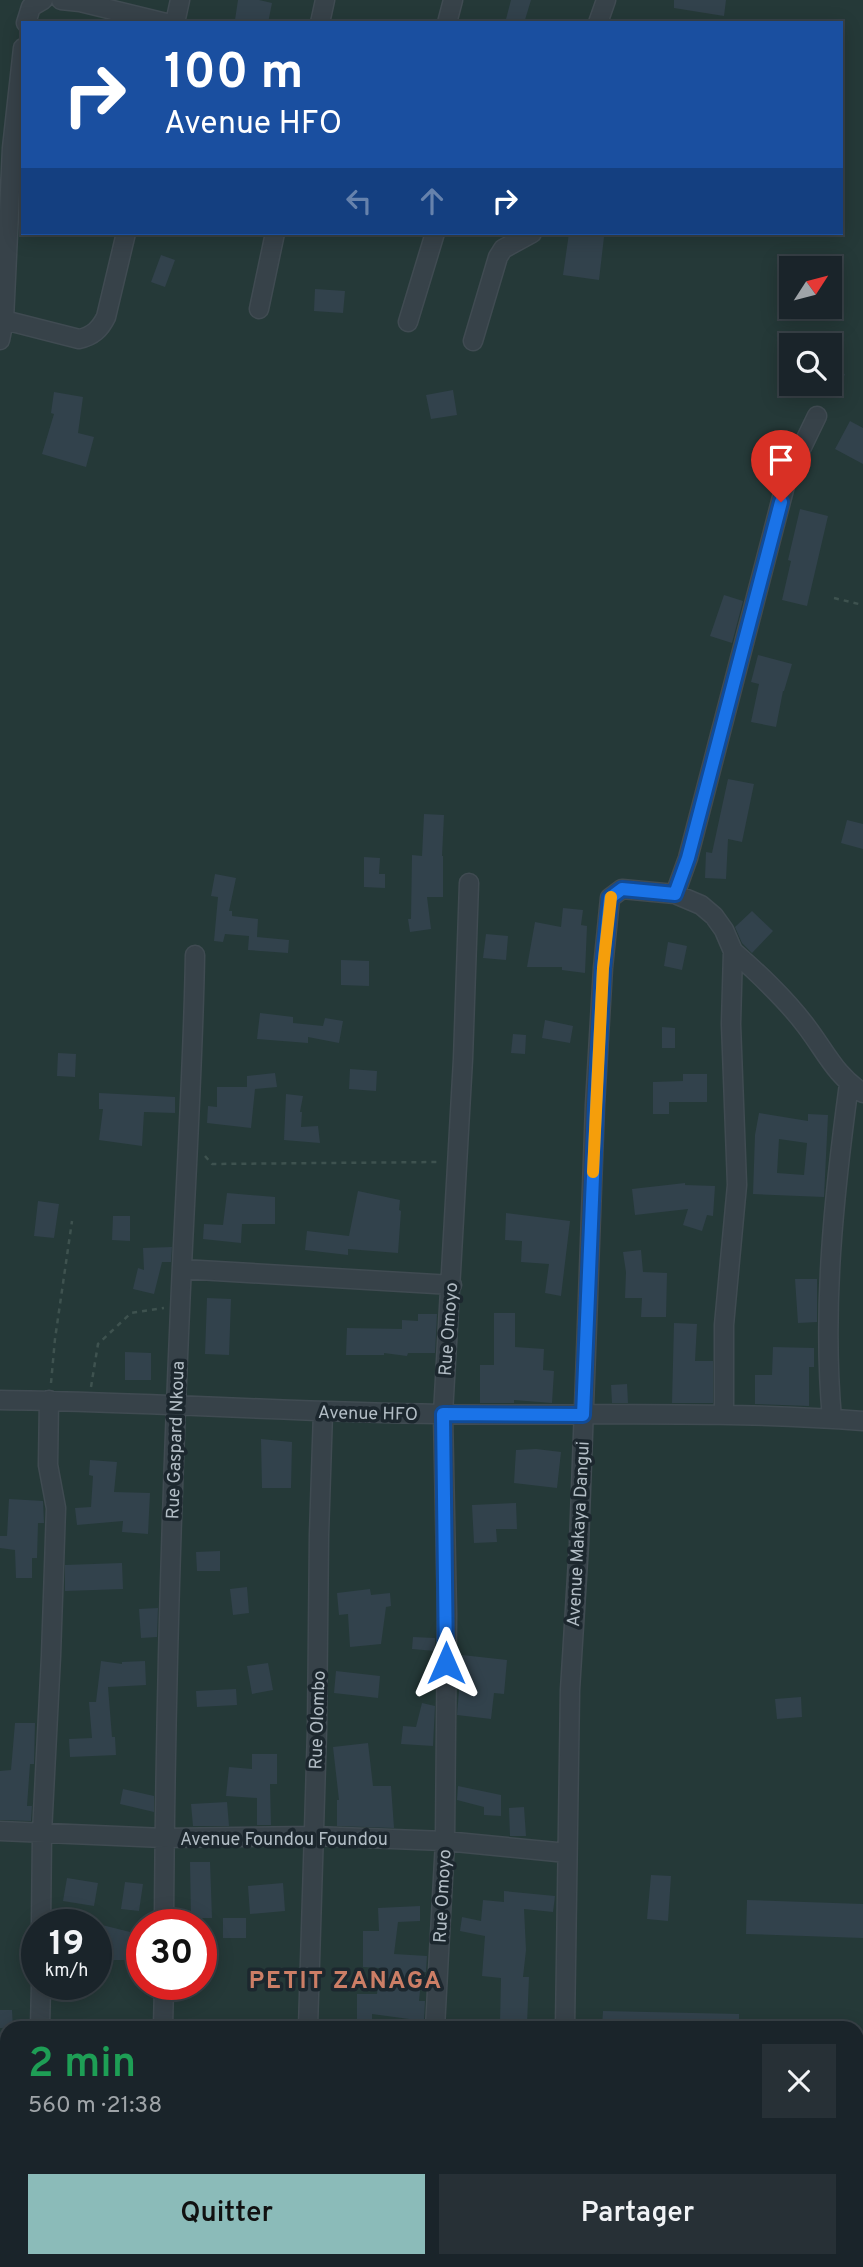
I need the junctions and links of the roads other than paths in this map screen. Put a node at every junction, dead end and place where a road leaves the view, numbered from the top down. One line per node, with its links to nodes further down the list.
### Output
1 (43, 0): 7 (street)
2 (61, 0): 8 (street)
3 (180, 0): 9 (street)
4 (325, 0): 10 (street)
5 (453, 0): 11 (street)
6 (606, 0): 12 (street)
7 (27, 21)
8 (158, 21)
9 (175, 21)
10 (320, 21)
11 (448, 21)
12 (599, 21)
13 (21, 66): 19 (street)
14 (126, 235): 19 (street)
15 (275, 235): 18 (street)
16 (434, 235): 20 (street)
17 (528, 235): 22 (street)
18 (259, 309)
19 (2, 320): 21 (street)
20 (408, 322)
21 (0, 340)
22 (473, 341)
23 (817, 416): 25 (street)
24 (469, 883): 30 (street, Rue Omoyo)
25 (675, 894): 26 (street); 37 (street, Avenue Makaya Dangui)
26 (733, 951): 28 (street); 36 (street)
27 (195, 955): 29 (street, Rue Gaspard Nkoua)
28 (856, 1088): 38 (street)
29 (182, 1269): 30 (street); 33 (street, Rue Gaspard Nkoua)
30 (452, 1285): 35 (street, Rue Omoyo)
31 (0, 1400): 32 (street, Avenue HFO)
32 (49, 1400): 33 (street, Avenue HFO); 41 (street)
33 (176, 1405): 34 (street, Avenue HFO); 43 (street, Rue Gaspard Nkoua)
34 (323, 1412): 35 (street, Avenue HFO); 42 (street, Rue Olombo)
35 (443, 1414): 37 (street, Avenue HFO); 44 (street, Rue Omoyo)
36 (724, 1414): 37 (street, Avenue HFO); 38 (street, Avenue HFO)
37 (583, 1415): 45 (street, Avenue Makaya Dangui)
38 (832, 1419): 39 (street, Avenue HFO)
39 (863, 1421)
40 (0, 1831): 41 (street, Avenue Foundou Foundou)
41 (42, 1833): 43 (street, Avenue Foundou Foundou); 46 (street)
42 (313, 1836): 43 (street, Avenue Foundou Foundou); 44 (street, Avenue Foundou Foundou); 52 (street, Rue Olombo)
43 (164, 1838): 47 (street, Rue Gaspard Nkoua)
44 (445, 1842): 45 (street, Avenue Foundou Foundou); 53 (street, Rue Omoyo)
45 (567, 1853): 54 (street, Avenue Makaya Dangui)
46 (41, 1909)
47 (164, 1909)
48 (41, 2000): 50 (street)
49 (164, 2000): 51 (street)
50 (40, 2021)
51 (163, 2021)
52 (308, 2021)
53 (435, 2021)
54 (565, 2021)

